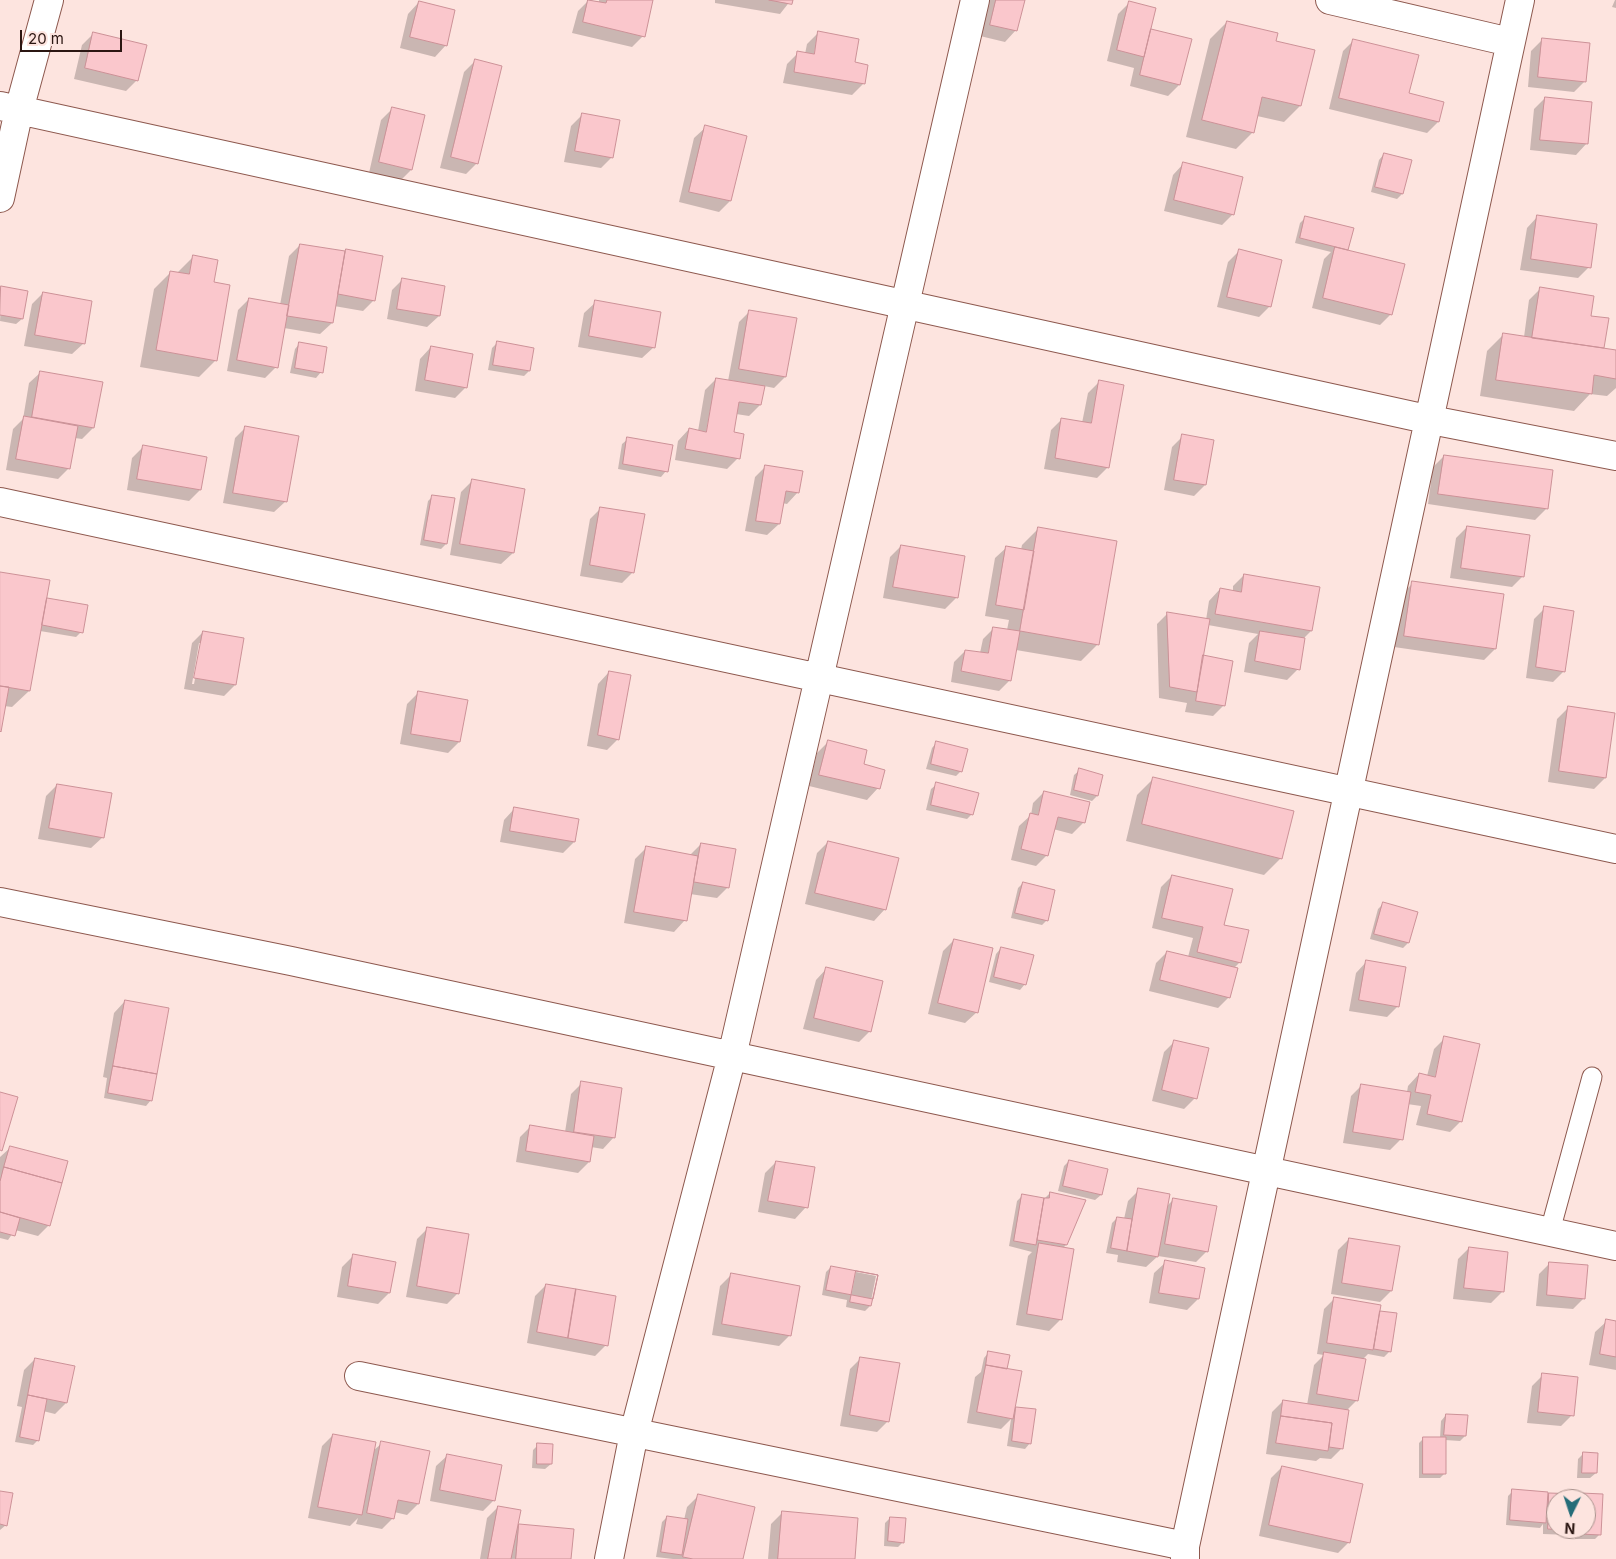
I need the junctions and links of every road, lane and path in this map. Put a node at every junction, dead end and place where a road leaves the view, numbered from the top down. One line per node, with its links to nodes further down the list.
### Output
1 (49, 0): 6 (street)
2 (975, 0): 8 (street)
3 (1330, 0): 5 (street)
4 (1520, 0): 5 (street)
5 (1510, 42): 9 (street)
6 (9, 108): 7 (street); 8 (street)
7 (0, 198)
8 (906, 305): 9 (street); 12 (street)
9 (1431, 420): 10 (street); 13 (street)
10 (1616, 456)
11 (0, 502): 12 (street)
12 (819, 678): 13 (street); 16 (street)
13 (1350, 792): 14 (street); 18 (street)
14 (1616, 849)
15 (0, 902): 16 (street)
16 (732, 1056): 18 (street); 22 (street)
17 (1592, 1077): 19 (lane)
18 (1267, 1172): 19 (street); 23 (street)
19 (1550, 1231): 20 (street)
20 (1616, 1246)
21 (359, 1376): 22 (street)
22 (634, 1432): 23 (street); 24 (street)
23 (1185, 1552)
24 (609, 1559)

